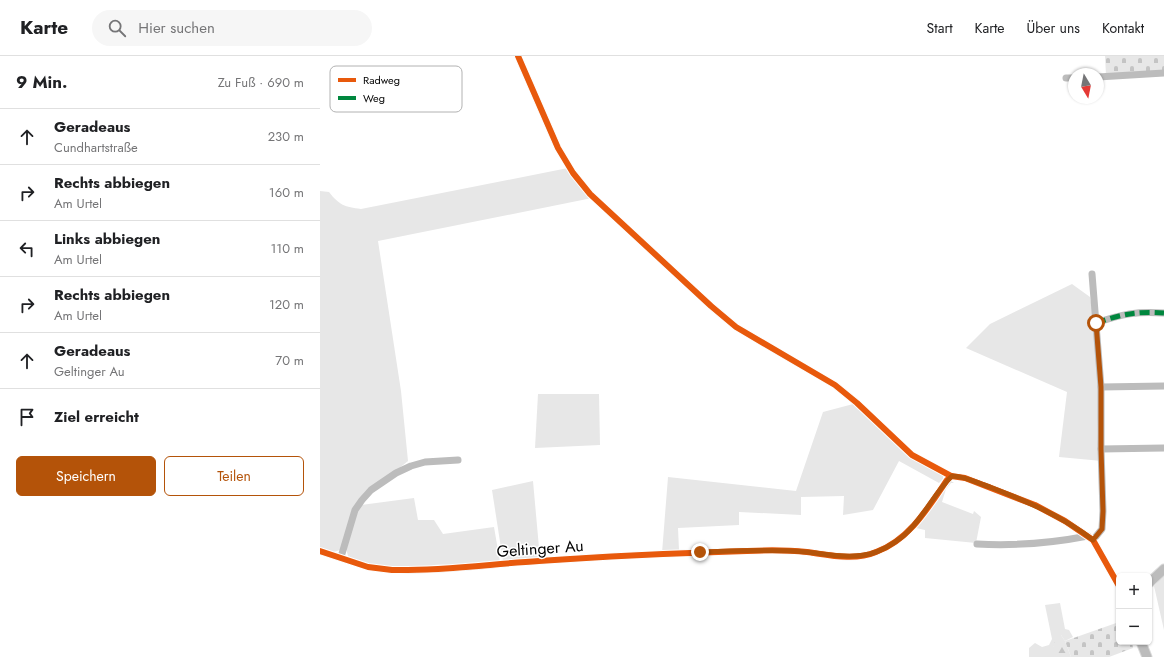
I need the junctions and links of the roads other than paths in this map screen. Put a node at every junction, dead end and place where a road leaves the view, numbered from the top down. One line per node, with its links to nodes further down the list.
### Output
1 (518, 56): 12 (street)
2 (1164, 73): 3 (street)
3 (1104, 77)
4 (1092, 274): 6 (street)
5 (1164, 314): 6 (street)
6 (1096, 323): 8 (street)
7 (1164, 386): 8 (street)
8 (1101, 387): 10 (street)
9 (1164, 448): 10 (street)
10 (1101, 449): 13 (street)
11 (458, 460): 16 (street)
12 (952, 476): 13 (street); 16 (street, Geltinger Au)
13 (1091, 538): 14 (street); 19 (street)
14 (977, 544)
15 (320, 551): 16 (street, Geltinger Au)
16 (341, 557)
17 (1164, 569): 18 (main road)
18 (1152, 580)
19 (1116, 581)
20 (1142, 645): 21 (main road)
21 (1146, 657)

